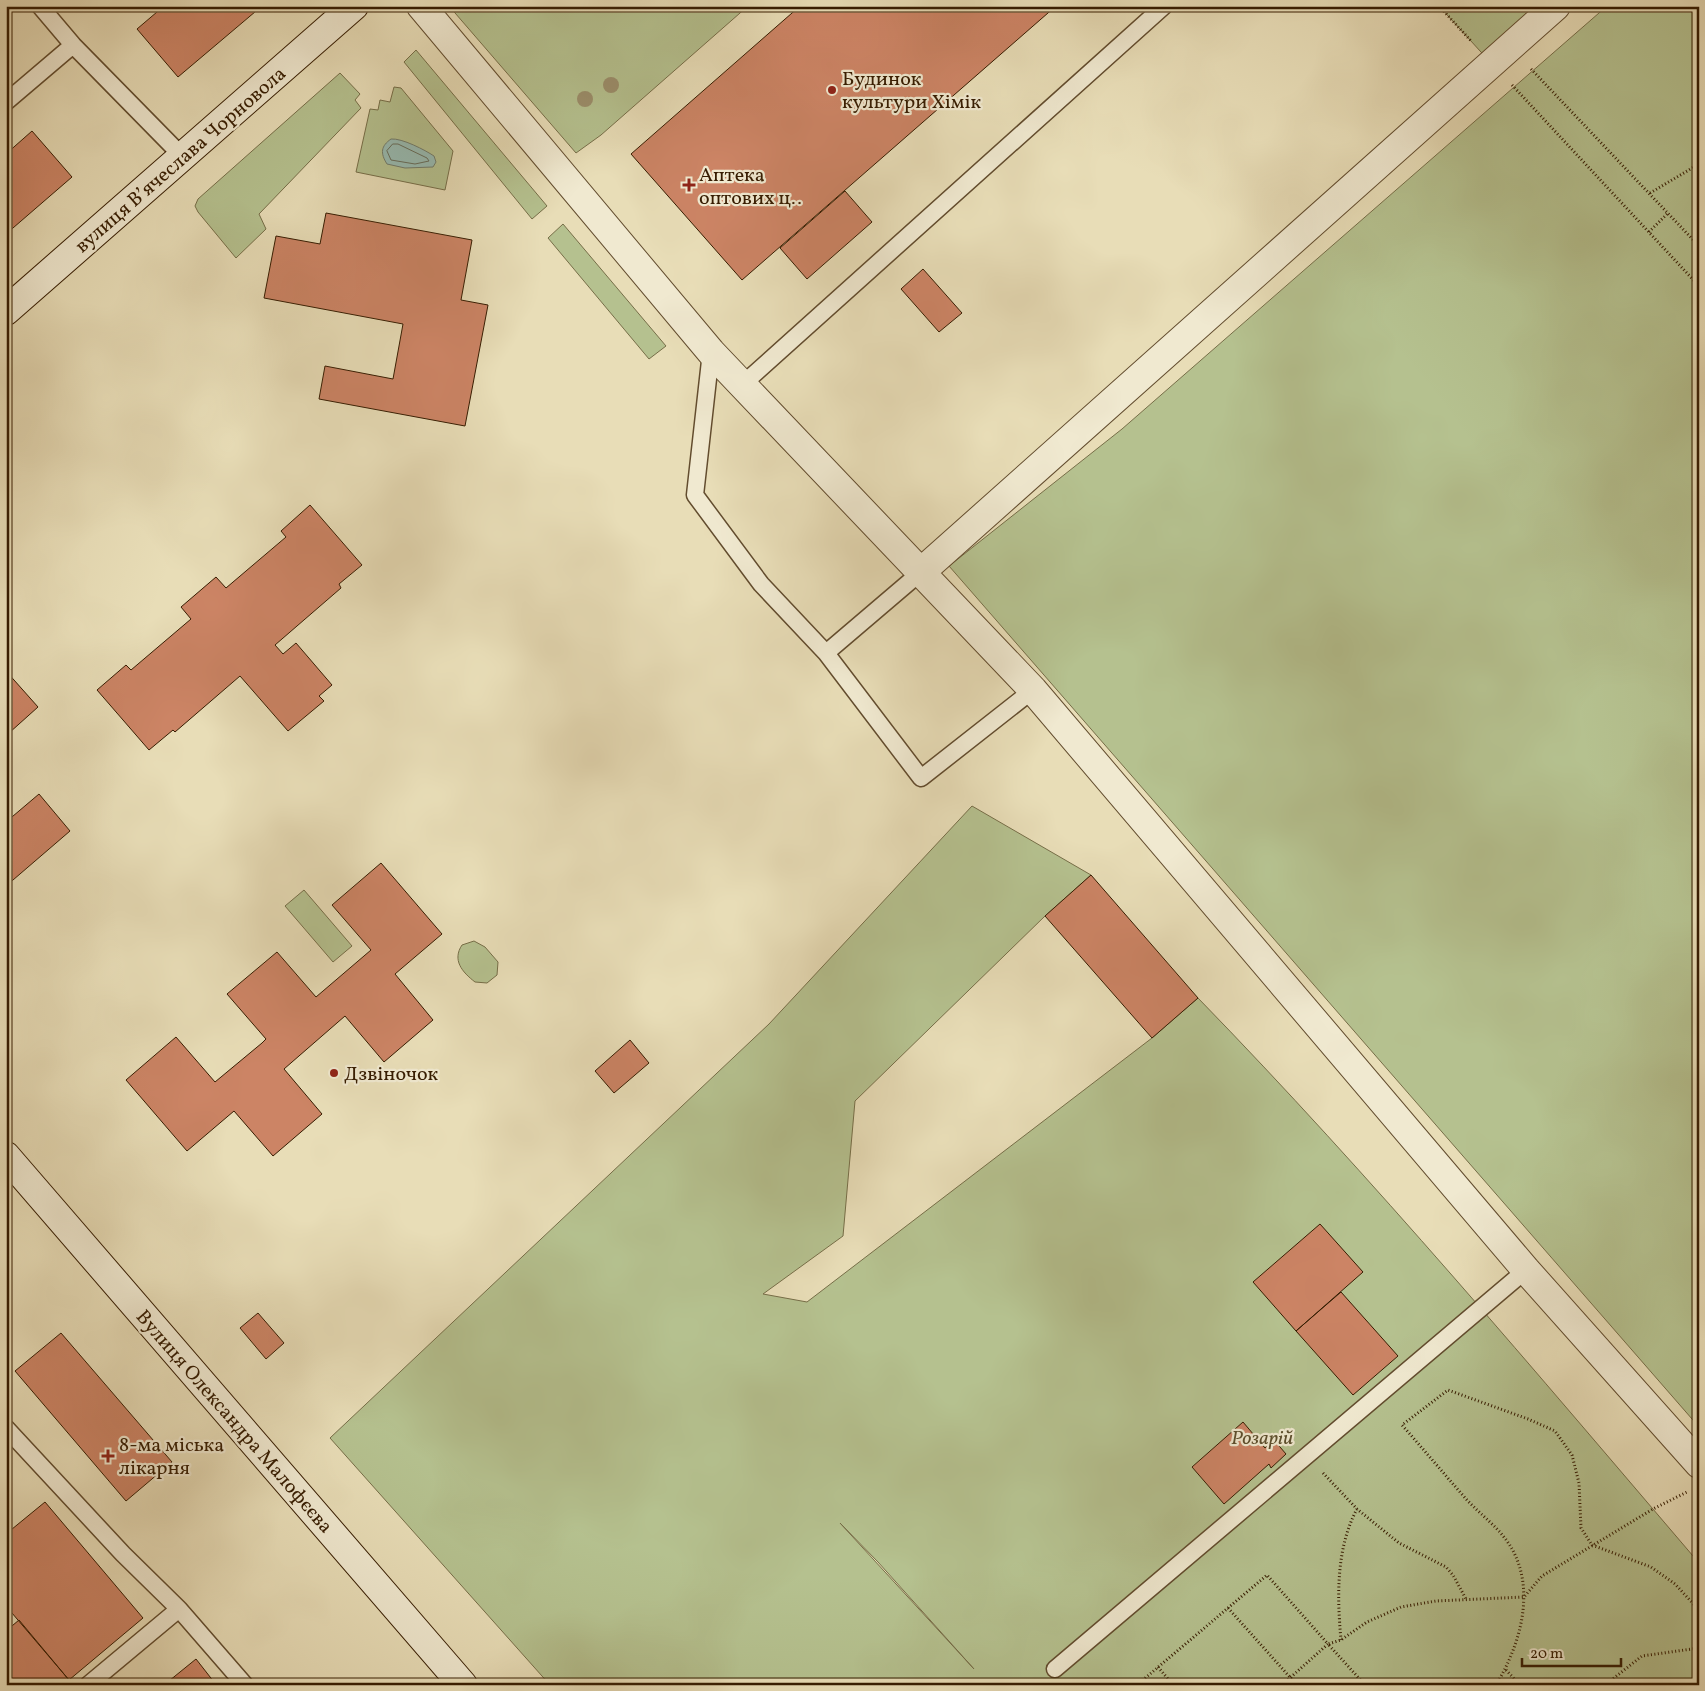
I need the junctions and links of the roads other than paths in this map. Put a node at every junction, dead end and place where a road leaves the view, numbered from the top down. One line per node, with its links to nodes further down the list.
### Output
1 (40, 6): 6 (lane)
2 (354, 6): 8 (street, вулиця Вʼячеслава Чорновола)
3 (420, 6): 10 (street)
4 (1164, 6): 11 (lane)
5 (1556, 6): 12 (street)
6 (73, 45): 7 (lane); 8 (lane)
7 (6, 102)
8 (183, 157): 9 (street, вулиця Вʼячеслава Чорновола)
9 (6, 311)
10 (712, 352): 11 (street); 13 (lane)
11 (743, 384): 12 (street)
12 (921, 572): 13 (lane); 14 (street)
13 (826, 653): 14 (lane)
14 (1033, 690): 16 (street)
15 (6, 1156): 23 (street, Вулиця Олександра Малофєєва)
16 (1526, 1270): 18 (street); 20 (lane)
17 (6, 1428): 19 (lane)
18 (1699, 1464)
19 (179, 1609): 21 (lane); 22 (lane)
20 (1055, 1669)
21 (88, 1685)
22 (245, 1685)
23 (463, 1685)

